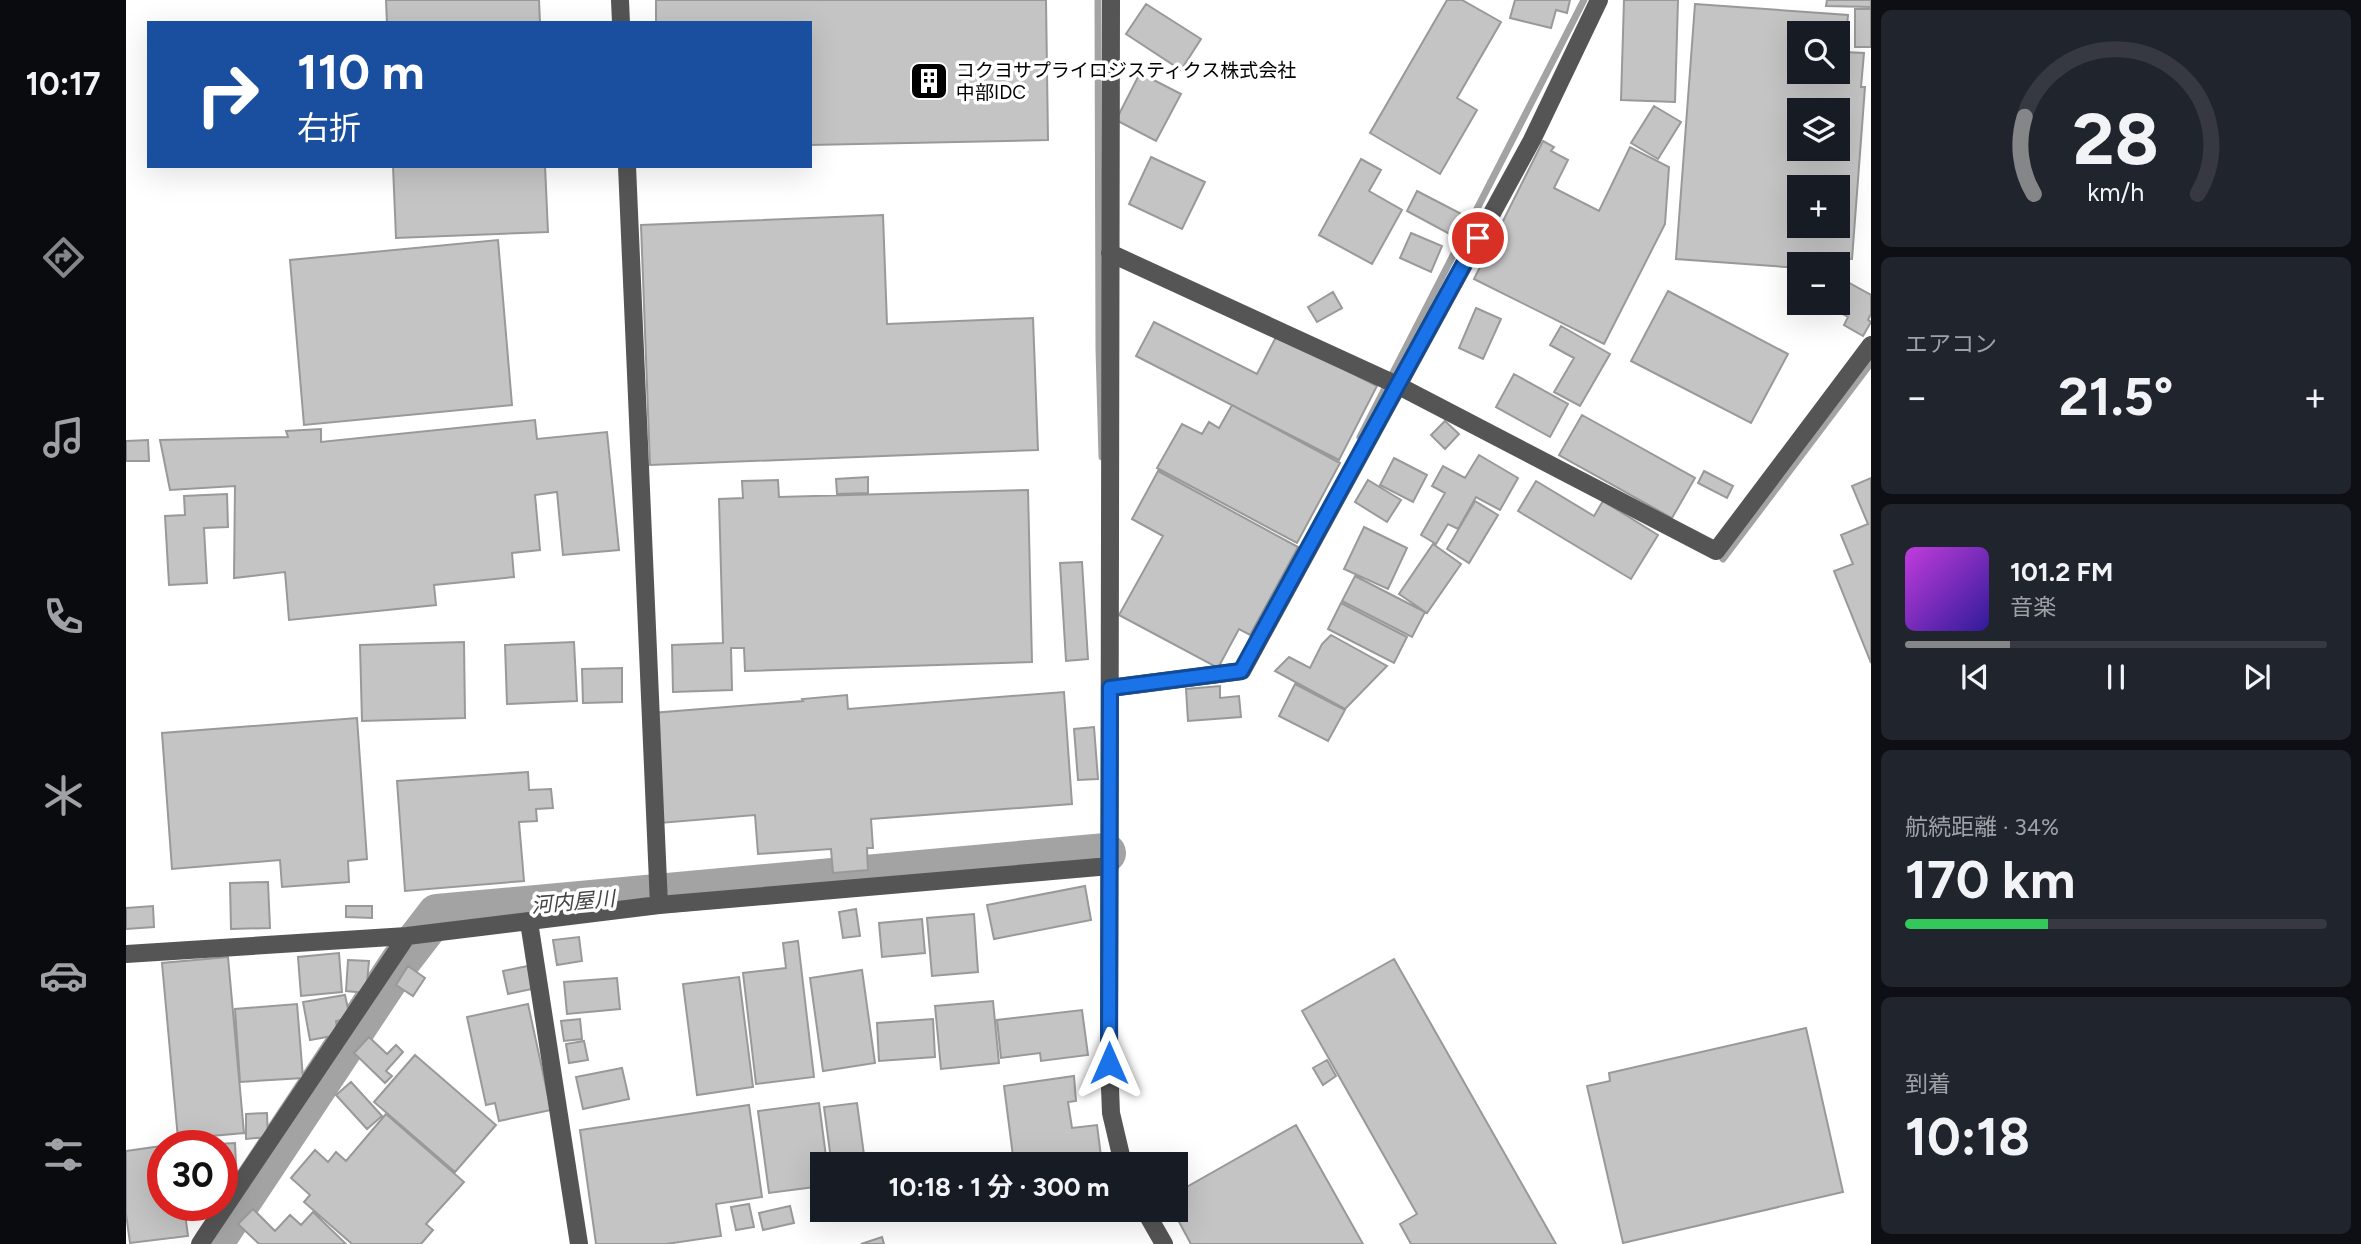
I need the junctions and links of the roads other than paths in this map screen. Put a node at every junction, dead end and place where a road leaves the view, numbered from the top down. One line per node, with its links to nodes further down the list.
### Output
1 (620, 0): 4 (street)
2 (1111, 0): 6 (street)
3 (1599, 0): 8 (street)
4 (621, 21)
5 (627, 168): 11 (street)
6 (1110, 253): 8 (street); 9 (street)
7 (1871, 345): 8 (street)
8 (1397, 385): 9 (street)
9 (1110, 688): 10 (street)
10 (1110, 866): 11 (street); 15 (street)
11 (659, 905): 12 (street)
12 (529, 922): 13 (street); 18 (street)
13 (407, 936): 14 (street); 17 (street)
14 (126, 954)
15 (1120, 1152)
16 (1151, 1222): 19 (street)
17 (200, 1244)
18 (579, 1244)
19 (1164, 1244)

